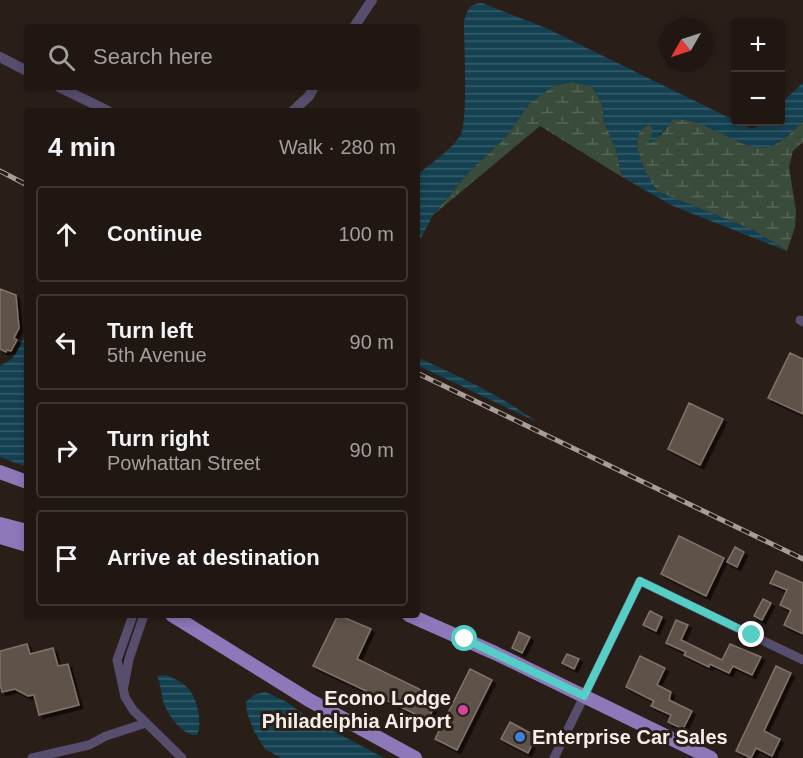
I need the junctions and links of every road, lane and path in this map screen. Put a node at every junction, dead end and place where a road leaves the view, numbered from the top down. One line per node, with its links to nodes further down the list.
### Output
1 (372, 0): 2 (street)
2 (356, 24)
3 (0, 57): 4 (street)
4 (24, 69)
5 (66, 90): 7 (street)
6 (311, 90): 8 (street)
7 (102, 108)
8 (296, 108)
9 (0, 472): 10 (main road)
10 (24, 481)
11 (0, 524): 12 (main road)
12 (24, 530)
13 (0, 537): 14 (main road)
14 (24, 544)
15 (132, 618): 20 (street)
16 (143, 618): 20 (street)
17 (177, 618): 25 (main road)
18 (416, 618): 21 (main road)
19 (803, 660): 21 (street)
20 (123, 691): 22 (street)
21 (584, 696): 26 (street); 27 (main road)
22 (146, 723): 23 (street); 24 (street)
23 (33, 758)
24 (182, 758)
25 (415, 758)
26 (554, 758)
27 (711, 758)

